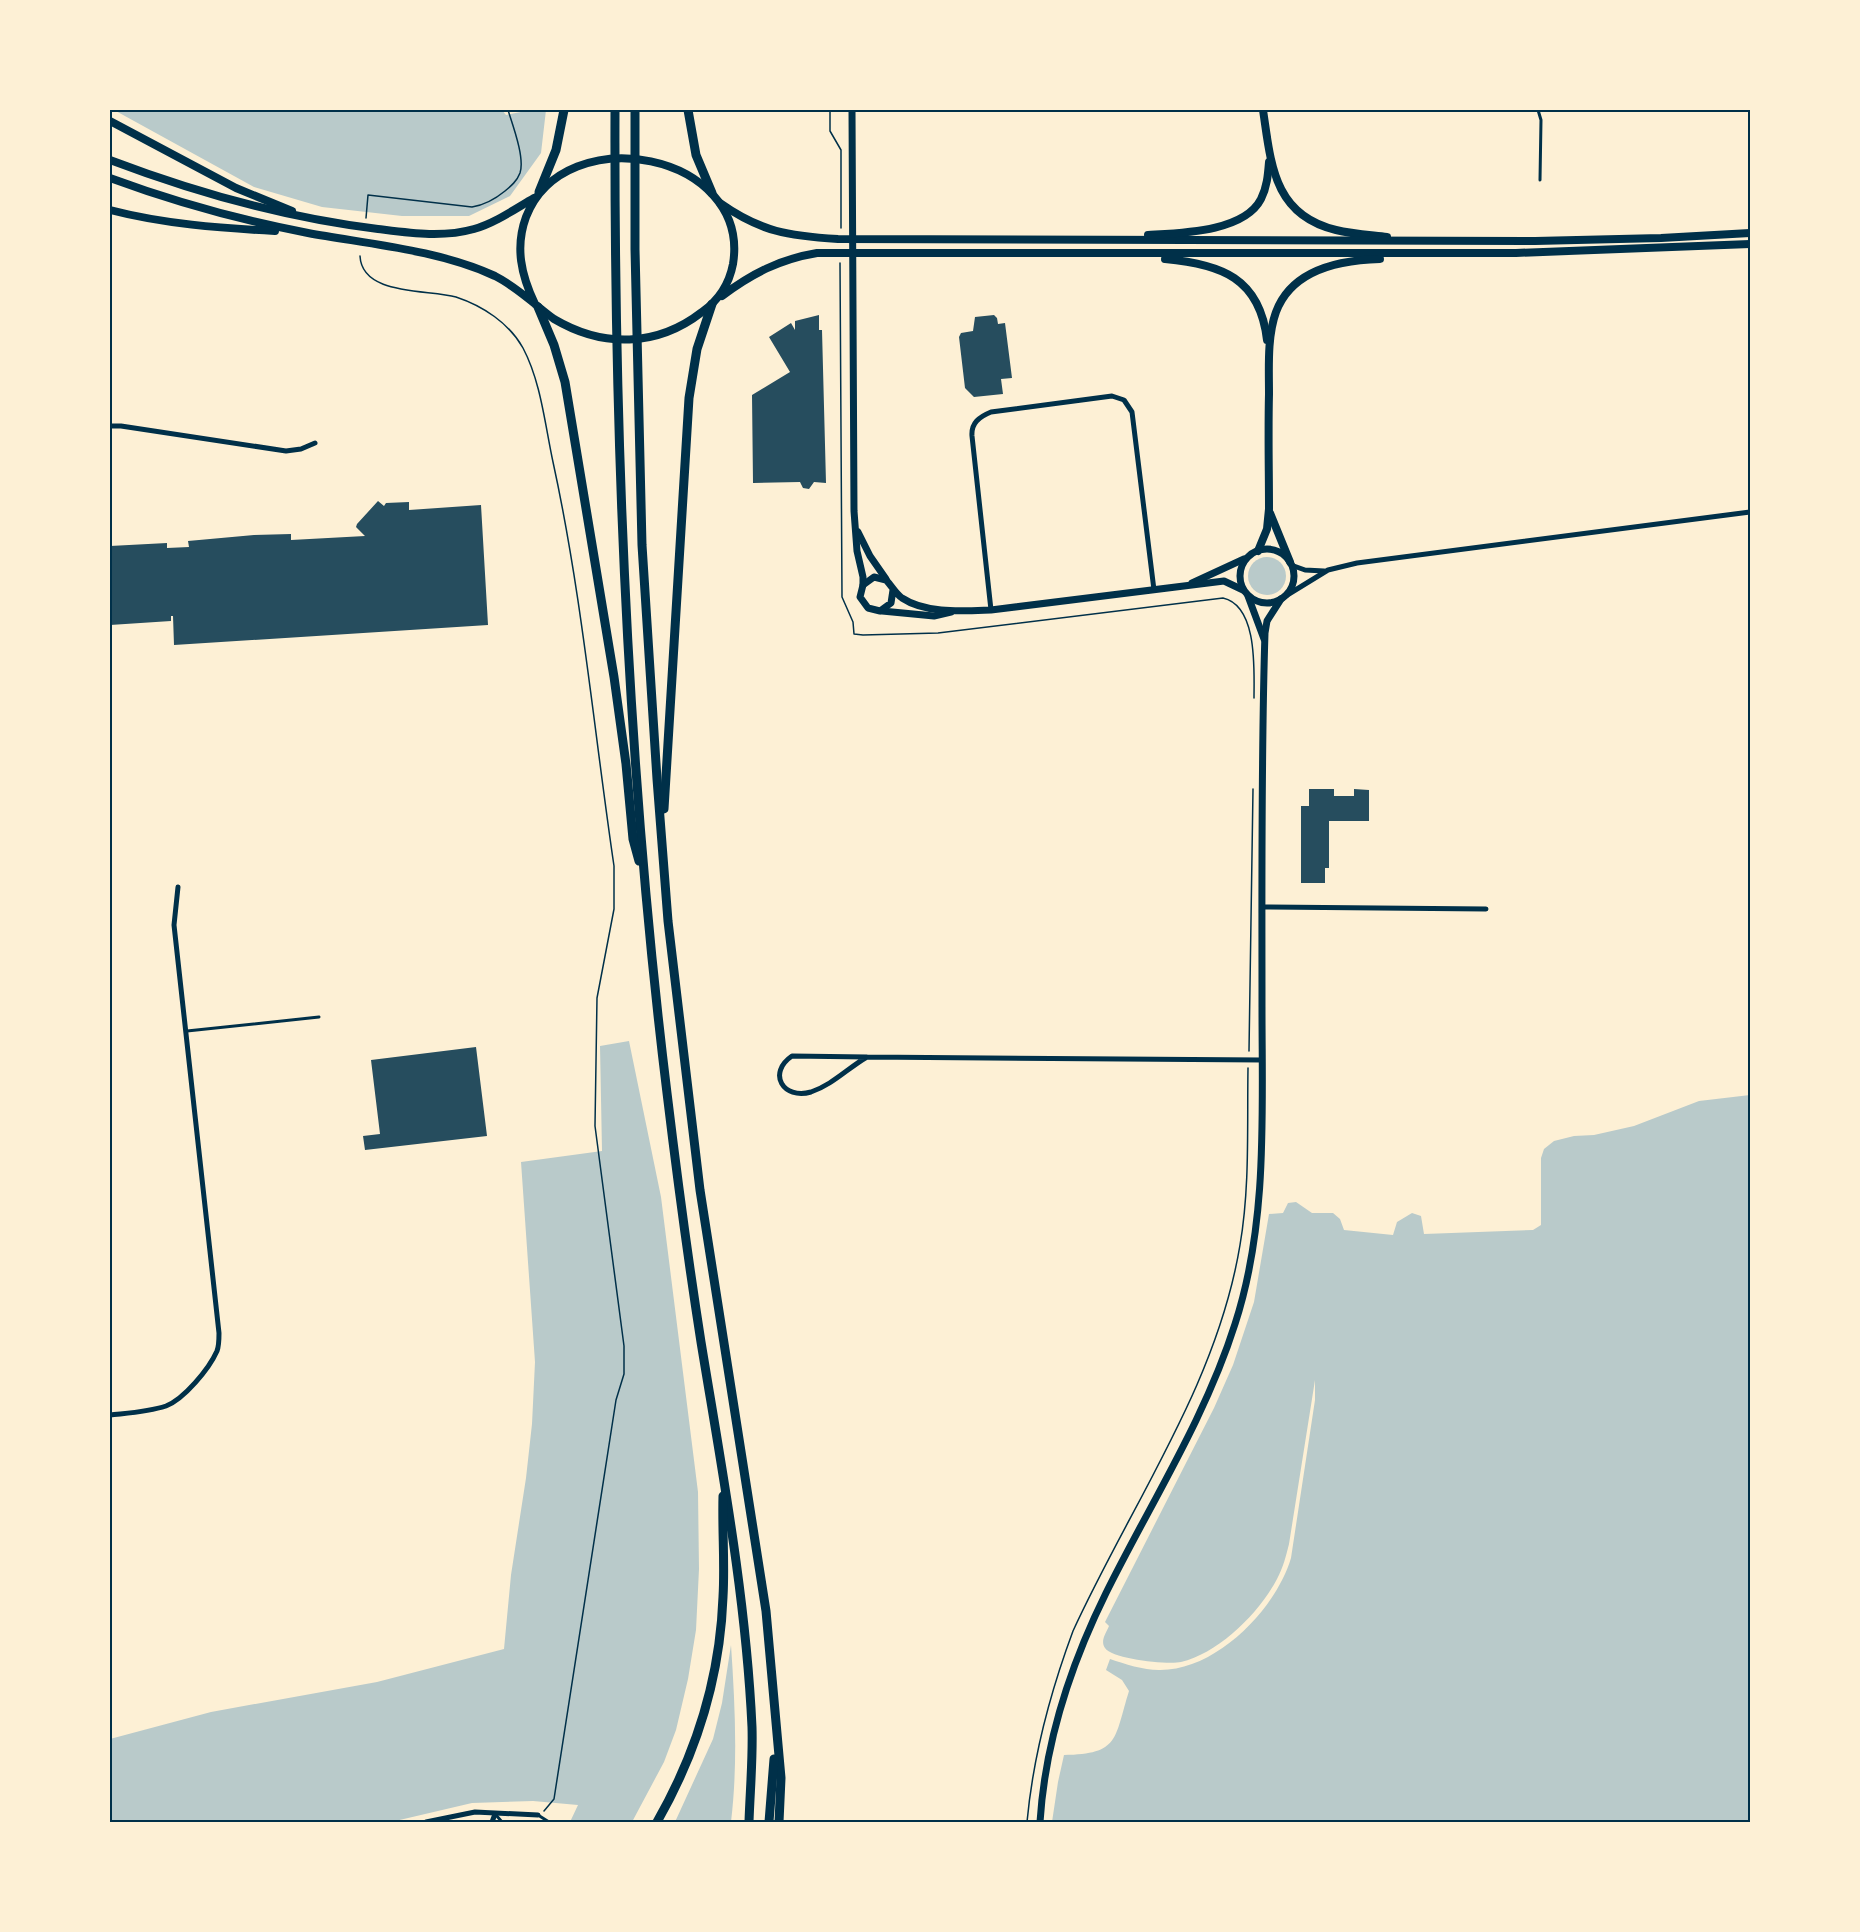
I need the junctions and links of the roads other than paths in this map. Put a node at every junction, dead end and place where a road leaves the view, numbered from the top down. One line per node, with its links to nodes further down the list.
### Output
1 (564, 110): 14 (highway)
2 (615, 110): 49 (highway)
3 (635, 110): 47 (highway)
4 (688, 110): 13 (highway)
5 (851, 110): 32 (street)
6 (1263, 110): 9 (main road)
7 (1538, 110): 12 (lane)
8 (110, 121): 17 (main road)
9 (1270, 156): 20 (main road); 21 (main road)
10 (110, 160): 17 (main road)
11 (110, 178): 18 (main road)
12 (1540, 180)
13 (712, 193): 14 (main road); 15 (main road)
14 (537, 195): 17 (main road); 26 (main road)
15 (720, 202): 20 (main road); 25 (main road)
16 (110, 210): 18 (main road)
17 (302, 217)
18 (310, 233): 26 (main road)
19 (1750, 233): 21 (main road)
20 (1073, 240): 21 (main road)
21 (1426, 242)
22 (1750, 244): 24 (main road)
23 (1114, 254): 24 (main road); 25 (main road); 27 (main road)
24 (1468, 254): 27 (main road)
25 (714, 302): 26 (main road); 47 (highway)
26 (536, 306): 49 (highway)
27 (1269, 357): 30 (main road)
28 (110, 426): 29 (street)
29 (315, 443)
30 (1269, 509): 33 (main road); 34 (main road)
31 (1750, 512): 35 (street)
32 (857, 530): 36 (street); 37 (street)
33 (1255, 552): 34 (street); 38 (street); 41 (street)
34 (1291, 564): 35 (street); 42 (street)
35 (1328, 570): 42 (street)
36 (886, 580): 37 (street); 39 (street)
37 (863, 585): 45 (street)
38 (1181, 587): 40 (street); 41 (street)
39 (893, 590): 43 (street); 45 (street)
40 (1154, 590): 44 (street); 44 (street)
41 (1245, 592): 42 (street); 46 (street)
42 (1283, 598): 46 (street)
43 (956, 610): 44 (street); 45 (street)
44 (991, 610)
45 (880, 611)
46 (1265, 641): 50 (street)
47 (662, 844): 58 (highway)
48 (178, 887): 53 (street)
49 (646, 890): 57 (highway)
50 (1263, 907): 51 (street); 55 (street)
51 (1486, 909)
52 (319, 1017): 53 (lane)
53 (185, 1031): 56 (street)
54 (867, 1057): 54 (street); 55 (street)
55 (1262, 1060): 69 (street)
56 (110, 1415)
57 (723, 1470): 65 (highway); 66 (highway)
58 (776, 1738): 67 (highway); 68 (highway)
59 (495, 1814): 60 (street); 61 (street); 62 (street); 63 (lane)
60 (538, 1815): 64 (lane)
61 (426, 1822)
62 (492, 1822)
63 (502, 1822)
64 (549, 1822)
65 (657, 1822)
66 (749, 1822)
67 (770, 1822)
68 (779, 1822)
69 (1040, 1822)

